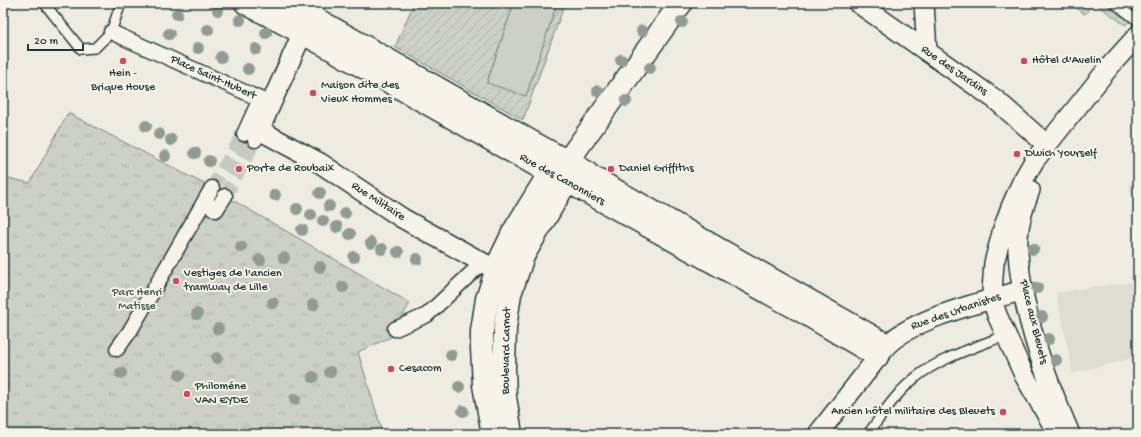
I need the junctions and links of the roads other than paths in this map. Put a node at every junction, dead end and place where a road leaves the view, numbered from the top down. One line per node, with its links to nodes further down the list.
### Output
1 (44, 3): 11 (lane)
2 (121, 3): 11 (lane)
3 (246, 3): 9 (street, Rue des Canonniers)
4 (288, 3): 9 (street, Rue des Canonniers)
5 (681, 3): 17 (street, Boulevard Carnot)
6 (858, 3): 13 (street, Rue des Jardins)
7 (924, 3): 13 (street)
8 (1114, 3): 10 (lane)
9 (309, 17): 14 (street, Place Saint-Hubert); 17 (street, Rue des Canonniers)
10 (1138, 21)
11 (111, 32): 14 (street, Place Saint-Hubert)
12 (1138, 35): 16 (street)
13 (927, 51): 16 (street, Rue des Jardins)
14 (266, 101): 15 (street, Place Saint-Hubert)
15 (254, 135): 21 (street, Rue Militaire)
16 (1046, 144): 22 (street, Place aux Bleuets); 23 (street, Place aux Bleuets)
17 (567, 172): 21 (street, Boulevard Carnot); 27 (street, Rue des Canonniers); 29 (street, Boulevard Carnot)
18 (212, 188): 20 (street)
19 (225, 196): 20 (street)
20 (205, 202): 26 (street)
21 (489, 266): 24 (street); 28 (street, Boulevard Carnot)
22 (1023, 290): 23 (street, Rue des Urbanistes); 33 (street, Place aux Bleuets)
23 (992, 299): 25 (street, Place aux Bleuets); 27 (street, Rue des Urbanistes)
24 (395, 329)
25 (1006, 335): 31 (lane); 32 (street, Place aux Bleuets)
26 (117, 349)
27 (883, 351): 30 (street, Rue des Urbanistes)
28 (493, 434)
29 (511, 434)
30 (818, 434)
31 (868, 434)
32 (1058, 434)
33 (1070, 434)

